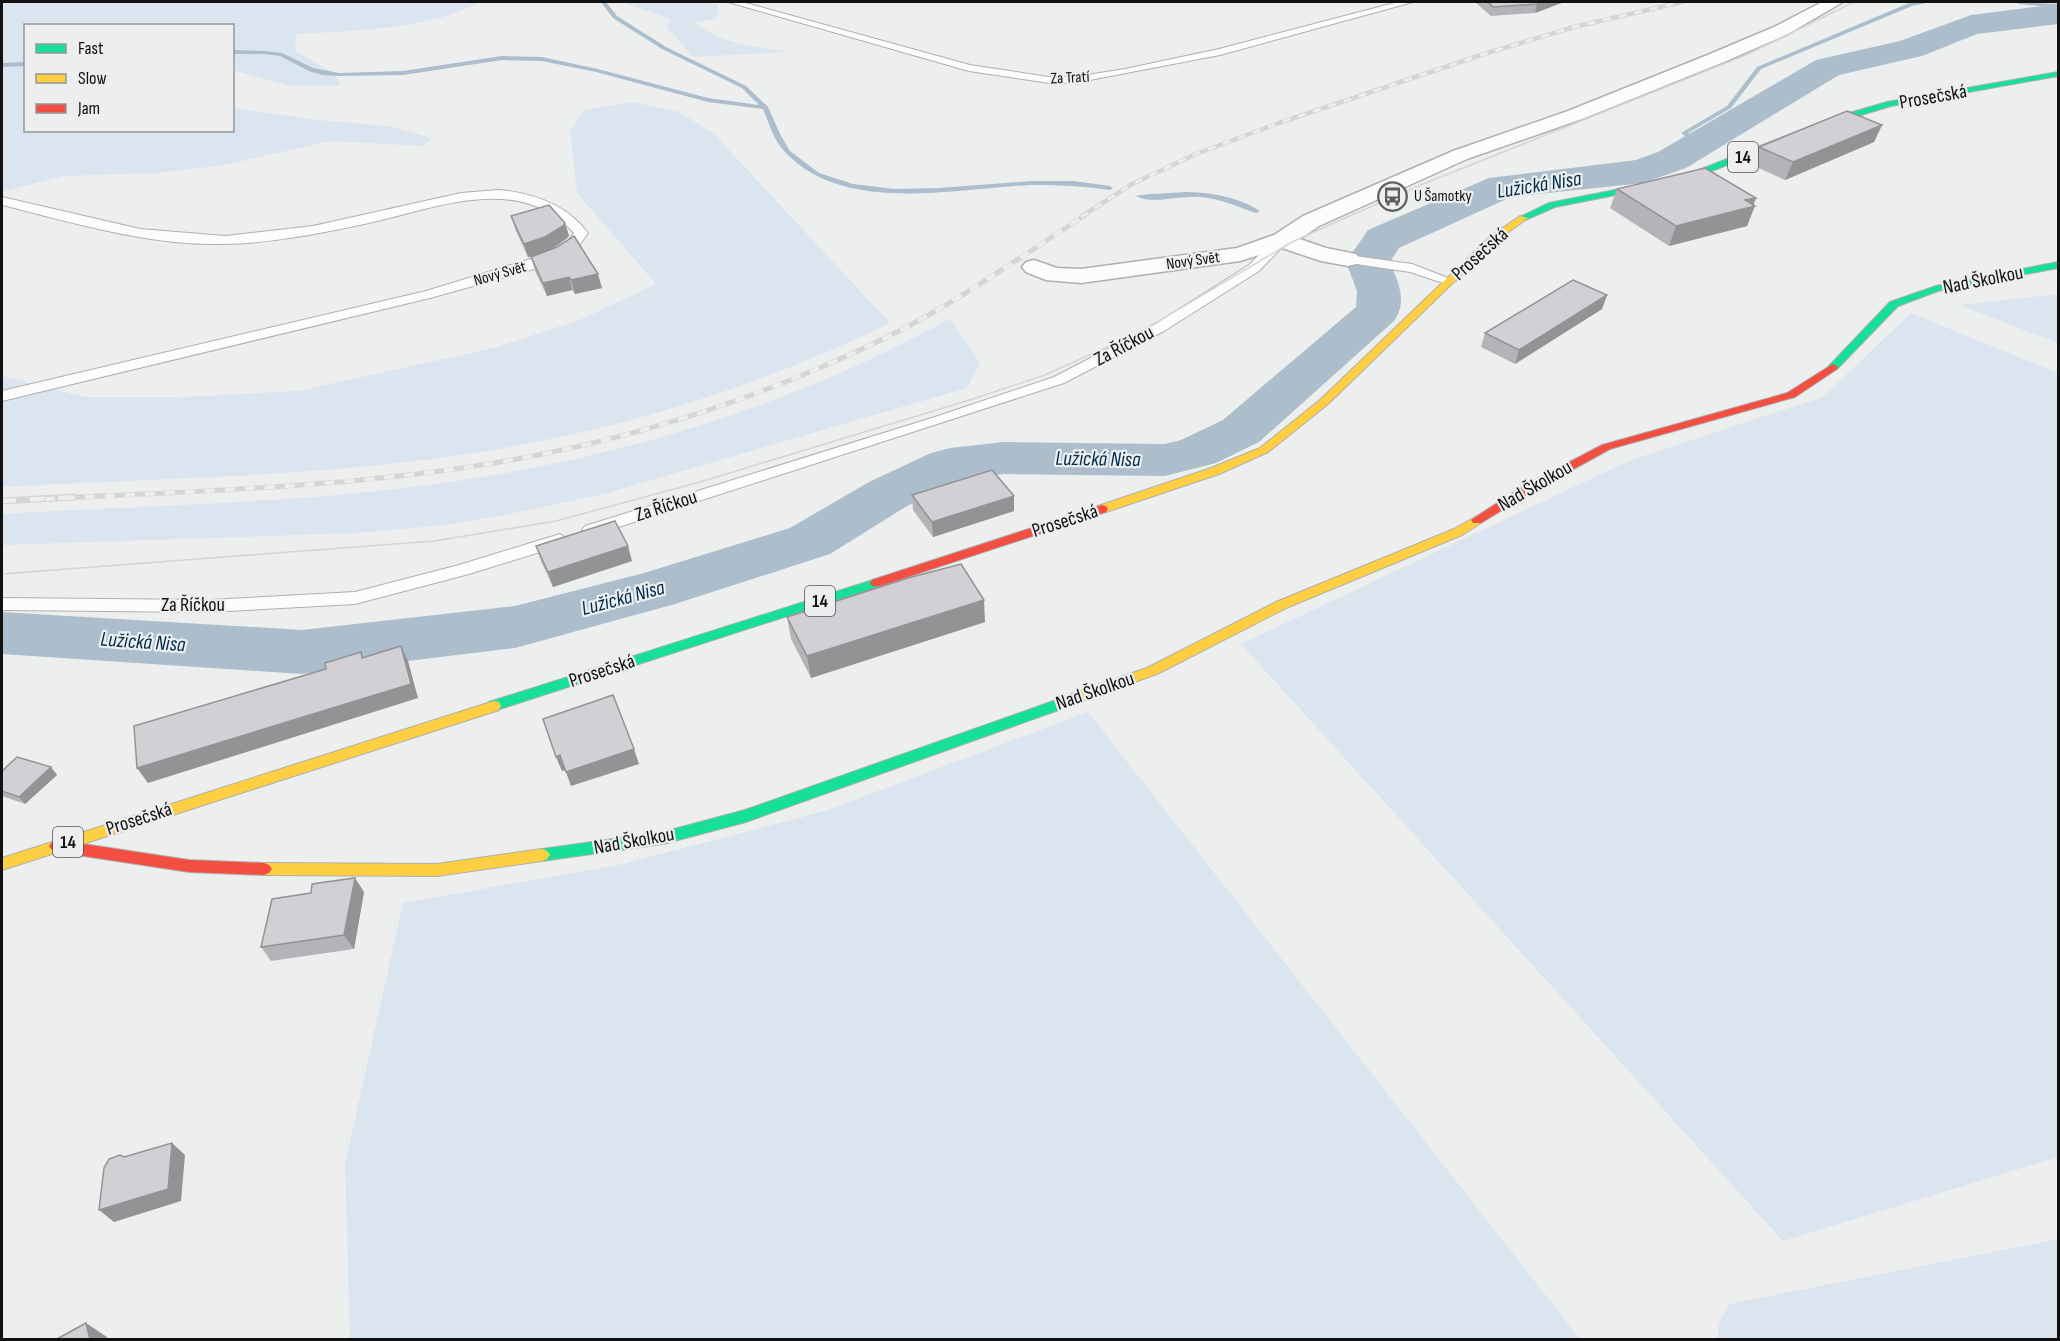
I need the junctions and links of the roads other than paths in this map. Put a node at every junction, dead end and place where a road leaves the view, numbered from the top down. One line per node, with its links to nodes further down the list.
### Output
1 (733, 2): 2 (lane, Za Tratí)
2 (1408, 2)
3 (1834, 2): 6 (street)
4 (2058, 74): 10 (main road, Prosečská / 14)
5 (2, 201): 11 (lane, Nový Svět)
6 (1282, 240): 7 (street); 9 (street, Nový Svět); 12 (lane, Za Říčkou)
7 (1348, 259): 10 (lane)
8 (2058, 265): 13 (main road, Nad Školkou)
9 (1034, 267)
10 (1449, 281): 13 (main road, Prosečská / 14)
11 (2, 396)
12 (2, 604)
13 (57, 846): 14 (main road, Prosečská / 14)
14 (2, 864)

